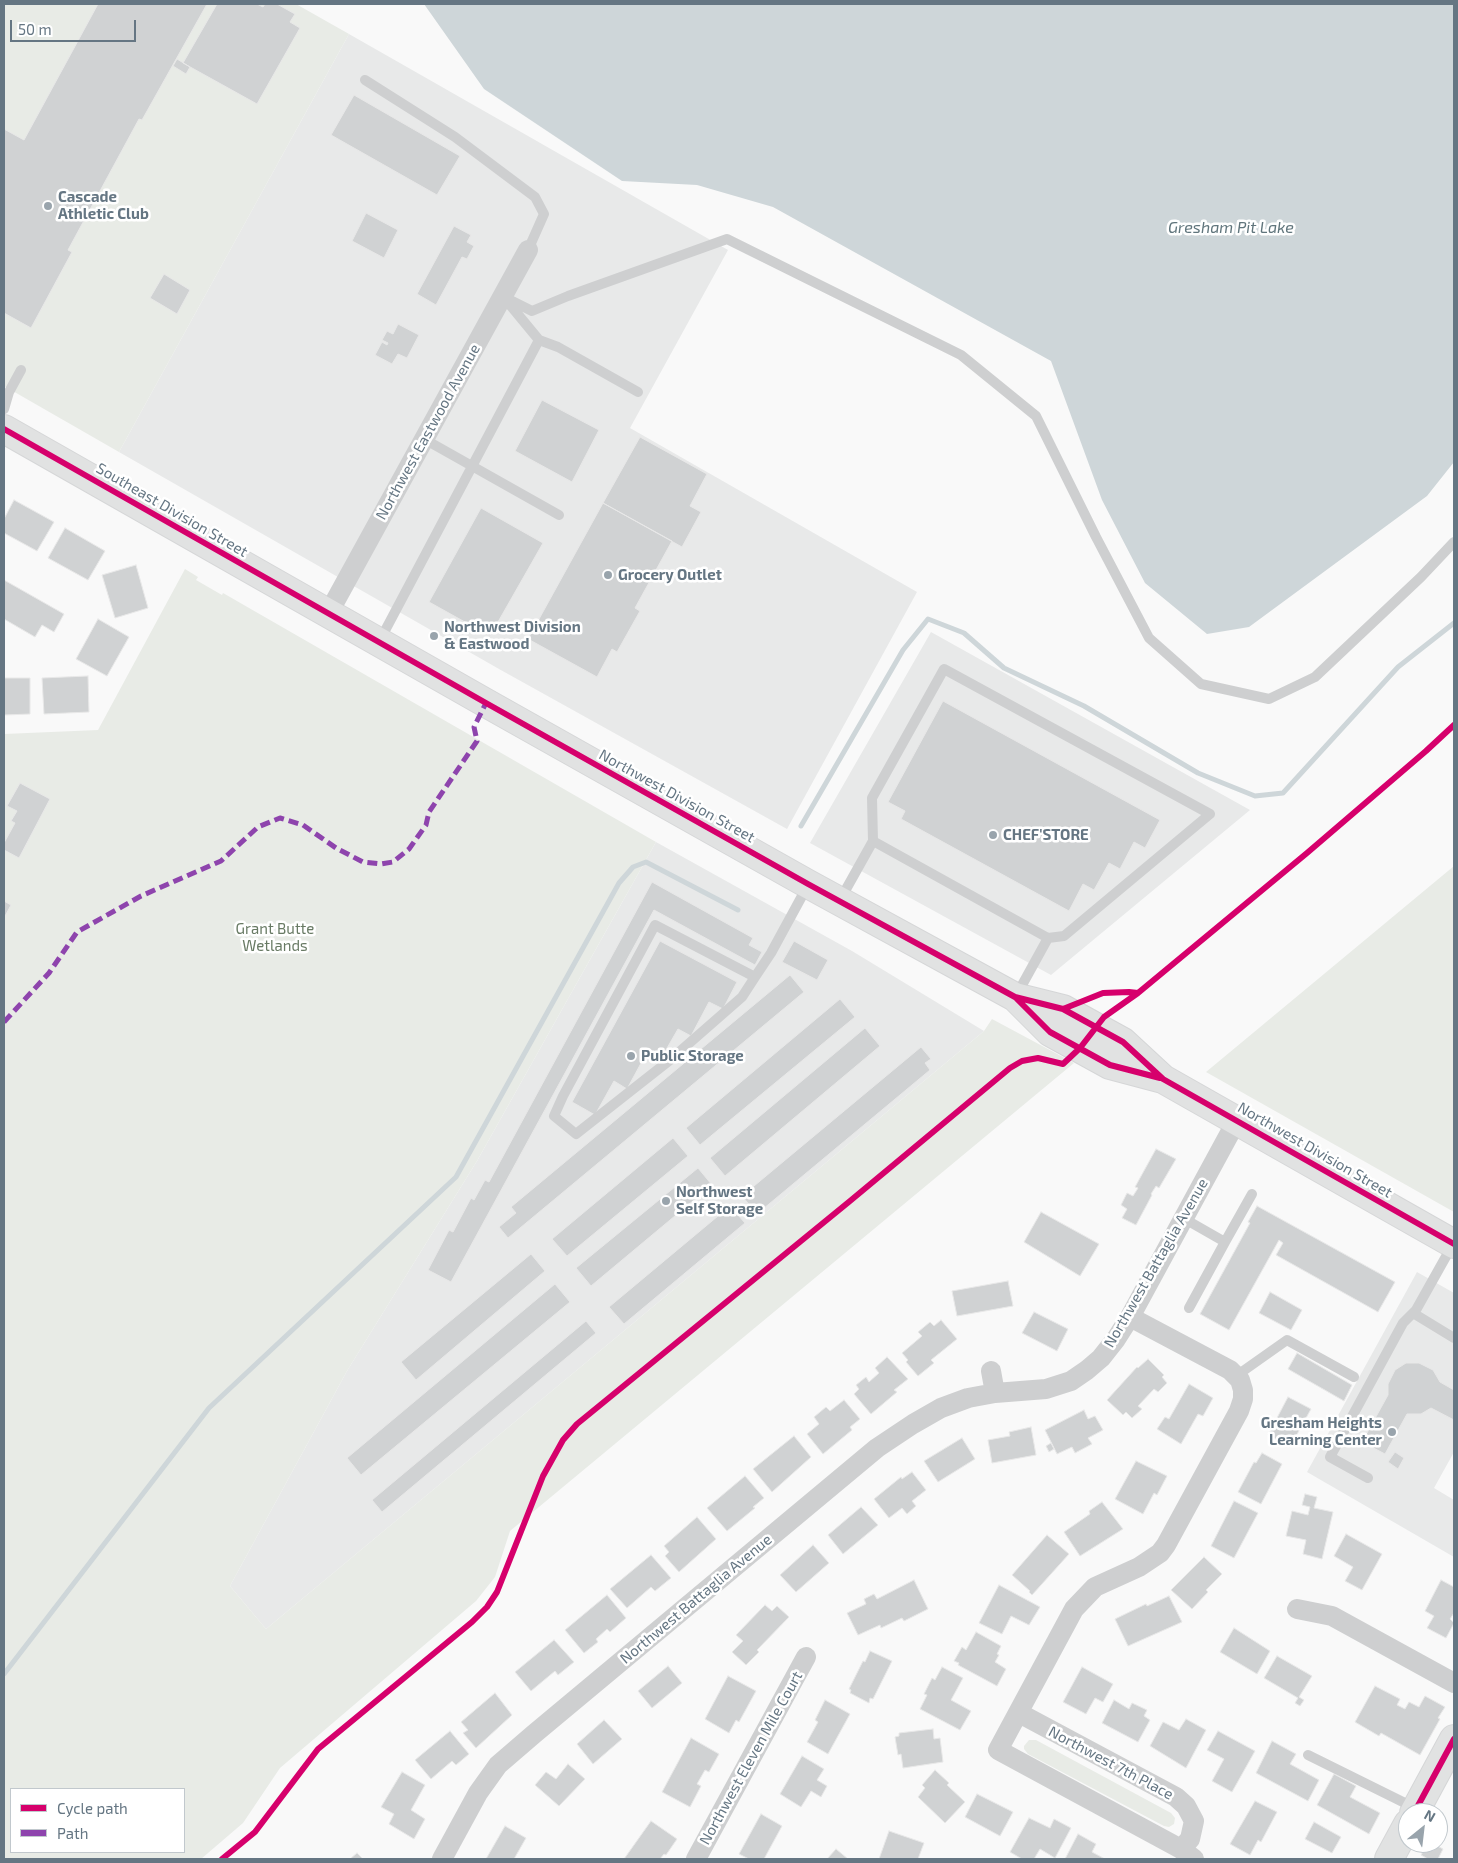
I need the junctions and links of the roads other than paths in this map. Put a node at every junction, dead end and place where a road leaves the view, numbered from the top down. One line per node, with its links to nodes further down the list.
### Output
1 (364, 80): 2 (lane)
2 (528, 250): 3 (street, Northwest Eastwood Avenue)
3 (502, 296): 4 (lane); 9 (street, Northwest Eastwood Avenue); 12 (lane)
4 (539, 340): 6 (lane); 10 (lane)
5 (21, 370): 7 (lane)
6 (638, 392)
7 (4, 409)
8 (4, 428): 13 (main road, Southeast Division Street)
9 (424, 439): 10 (lane); 13 (street, Northwest Eastwood Avenue)
10 (473, 466): 11 (lane); 14 (lane)
11 (559, 515)
12 (1454, 542)
13 (328, 614): 14 (main road, Northwest Division Street)
14 (379, 643): 16 (main road, Northwest Division Street)
15 (873, 841): 17 (lane); 18 (lane); 18 (lane)
16 (808, 884): 17 (main road, Northwest Division Street); 19 (lane)
17 (840, 901): 20 (main road, Northwest Division Street)
18 (1048, 938): 20 (lane)
19 (756, 977): 19 (lane)
20 (1015, 997): 21 (main road, Northwest Division Street)
21 (1237, 1120): 23 (street, Northwest Battaglia Avenue); 25 (main road, Northwest Division Street)
22 (1252, 1194): 24 (lane)
23 (1183, 1218): 24 (lane); 28 (street, Northwest Battaglia Avenue)
24 (1225, 1242): 26 (lane)
25 (1454, 1244): 27 (lane)
26 (1188, 1308)
27 (1413, 1313): 29 (lane); 34 (lane)
28 (1130, 1317): 31 (street); 33 (street, Northwest Battaglia Avenue)
29 (1454, 1338)
30 (991, 1371): 33 (street)
31 (1236, 1376): 32 (lane); 38 (street)
32 (1354, 1377)
33 (996, 1392): 45 (street, Northwest Battaglia Avenue)
34 (1368, 1478)
35 (1297, 1608): 37 (street)
36 (806, 1657): 46 (street, Northwest Eleven Mile Court)
37 (1454, 1683)
38 (1019, 1713): 44 (street, Northwest 7th Place); 44 (street, Northwest 7th Place)
39 (1454, 1739): 41 (main road)
40 (1308, 1755): 42 (lane)
41 (1419, 1803)
42 (1398, 1806)
43 (1398, 1842): 47 (main road)
44 (1188, 1854)
45 (442, 1859)
46 (696, 1859)
47 (1389, 1859)

